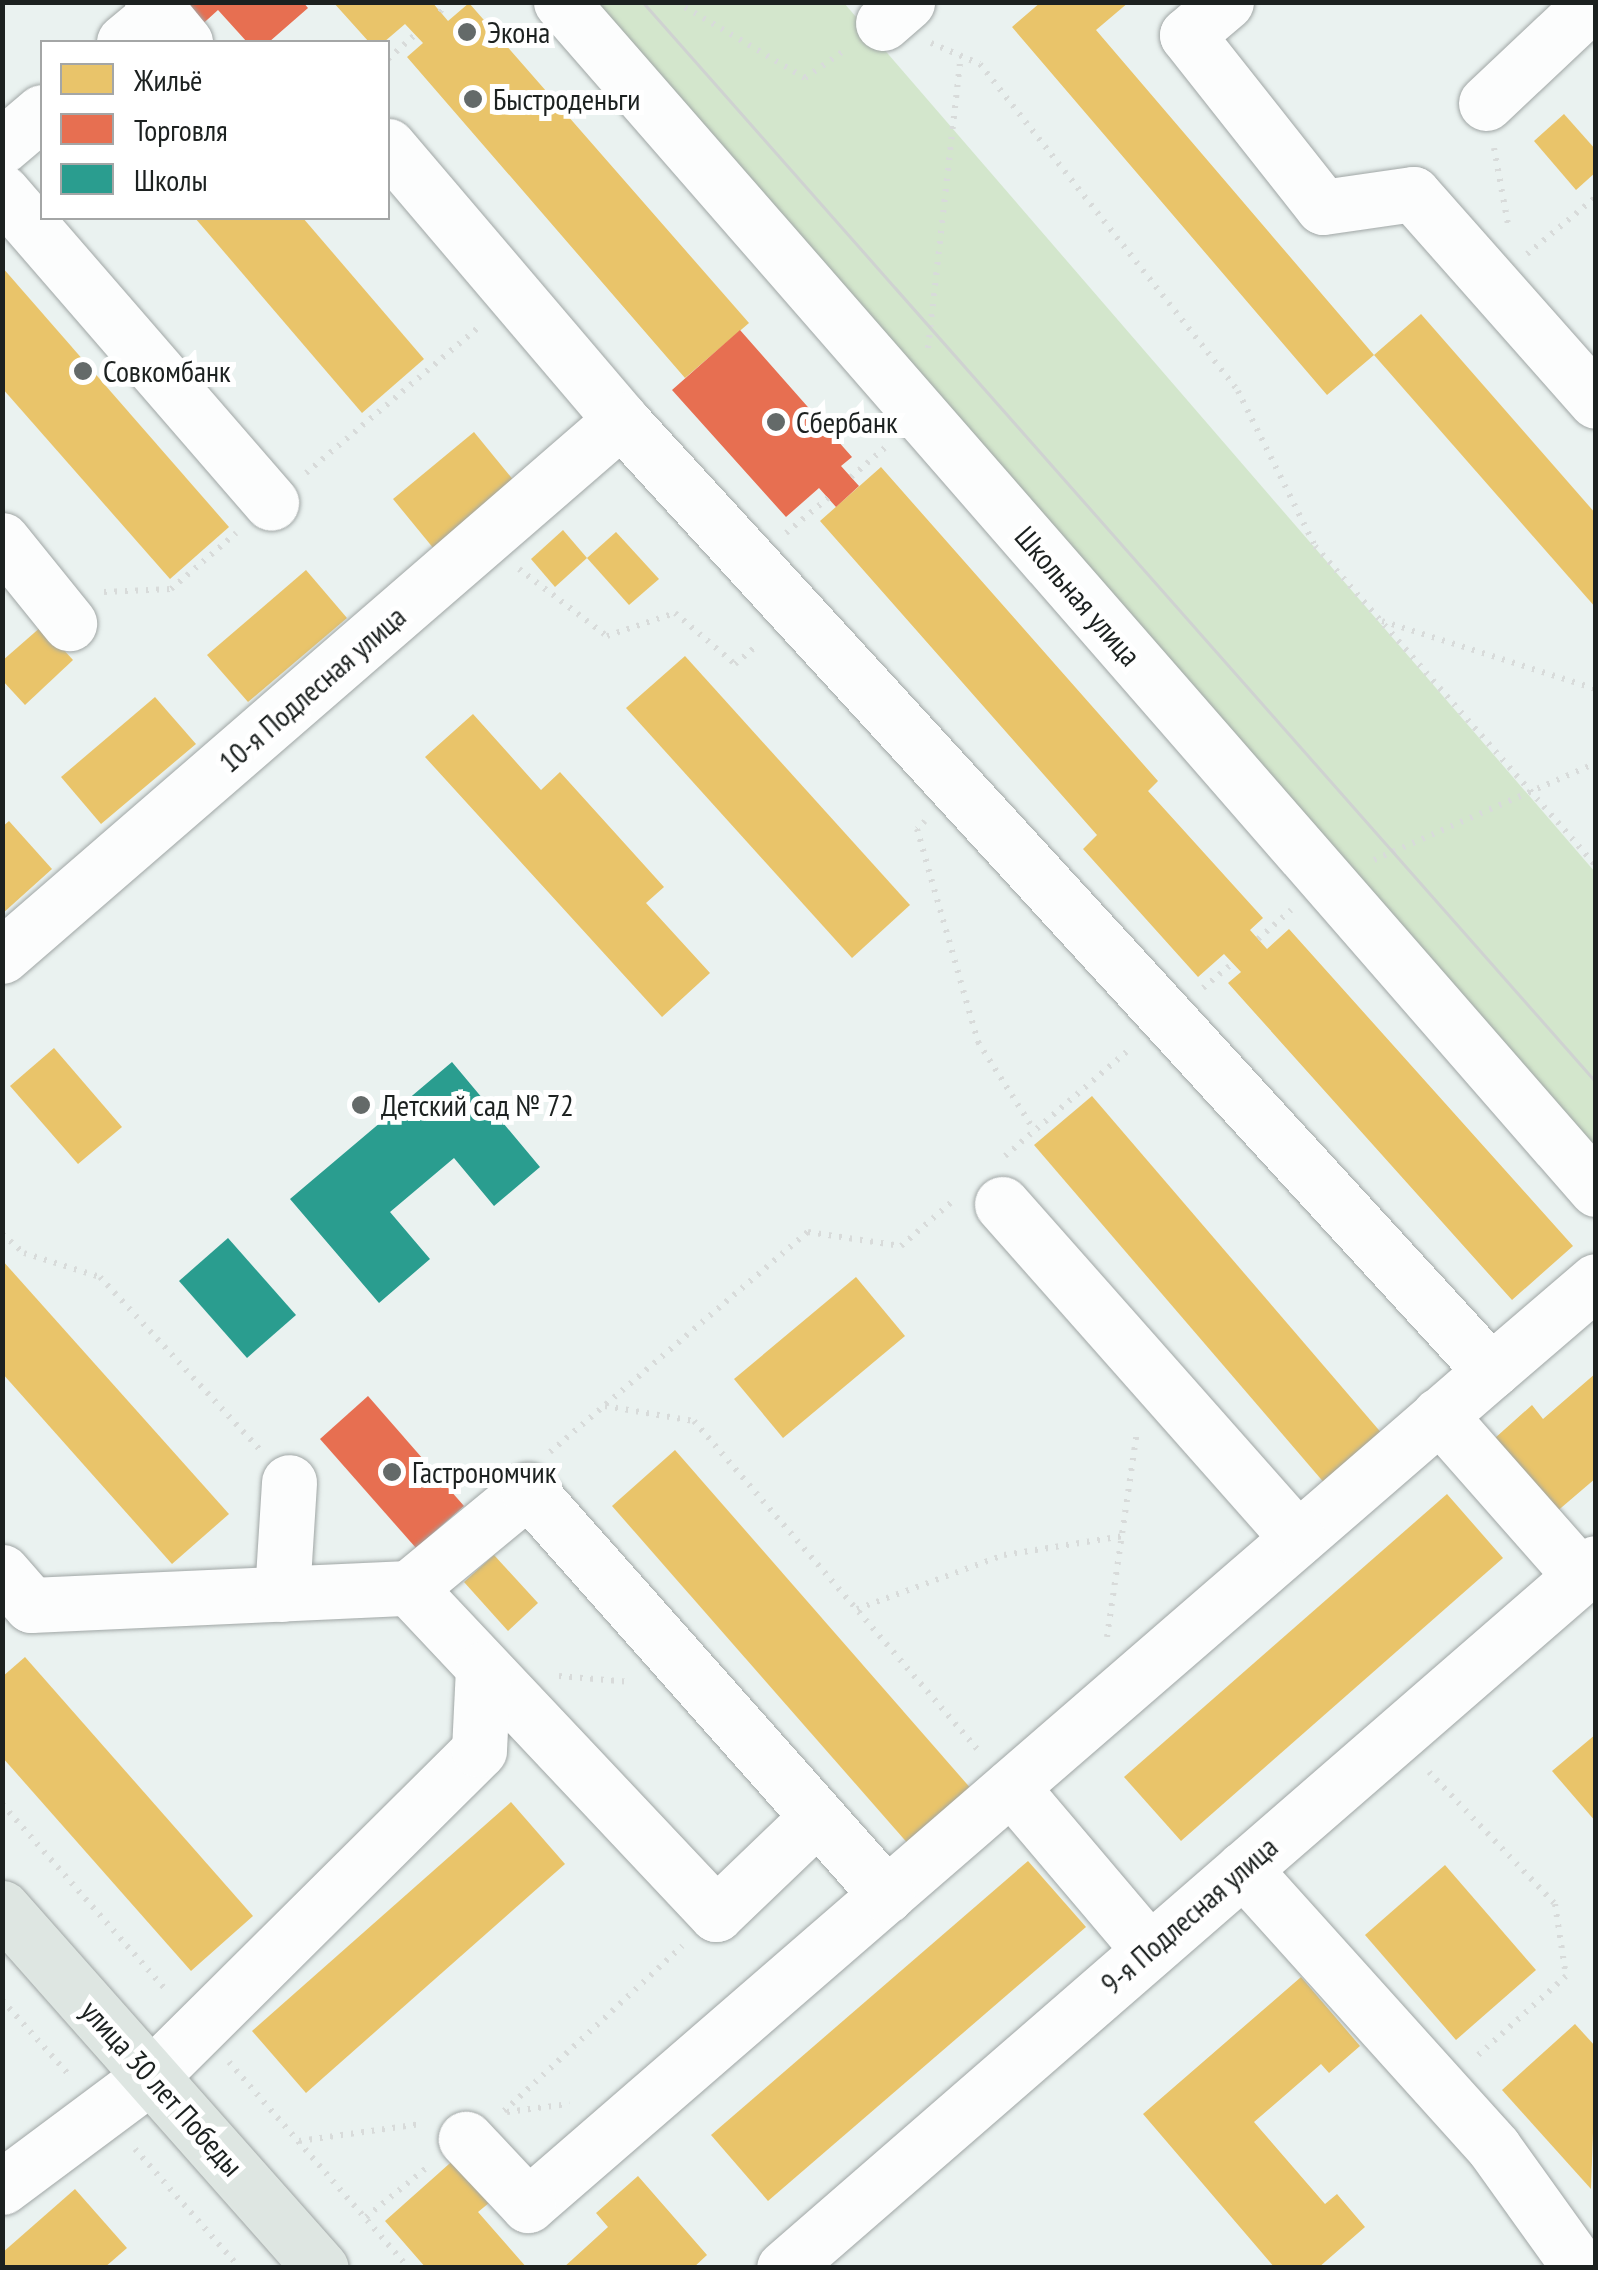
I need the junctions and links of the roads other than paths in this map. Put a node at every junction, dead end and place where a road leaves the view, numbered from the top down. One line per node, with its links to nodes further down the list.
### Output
1 (562, 2): 16 (street, Школьная улица)
2 (1226, 2): 9 (street)
3 (1592, 2): 4 (street)
4 (1486, 103)
5 (40, 114): 6 (street)
6 (2, 146)
7 (390, 148): 10 (street)
8 (2, 192): 11 (street)
9 (1596, 401)
10 (620, 420): 14 (street, 10-я Подлесная улица); 18 (street)
11 (271, 503)
12 (2, 540): 13 (street)
13 (70, 623)
14 (2, 956)
15 (990, 1184): 21 (street)
16 (1596, 1189)
17 (1596, 1281): 18 (street)
18 (1491, 1371): 19 (street)
19 (1439, 1414): 21 (street); 22 (street)
20 (289, 1482): 25 (street)
21 (1296, 1538): 27 (street)
22 (1588, 1569): 29 (street, 9-я Подлесная улица)
23 (2, 1572): 25 (street)
24 (410, 1588): 25 (street); 26 (street); 28 (street)
25 (282, 1594)
26 (483, 1670): 28 (street); 33 (street)
27 (1010, 1787): 30 (street); 32 (street)
28 (817, 1817): 30 (street)
29 (1243, 1869): 32 (street, 9-я Подлесная улица); 38 (street)
30 (887, 1895): 34 (street)
31 (2, 1908): 33 (main road, улица 30 лет Победы)
32 (1149, 1950): 37 (street, 9-я Подлесная улица)
33 (151, 2076): 35 (street); 36 (main road, улица 30 лет Победы)
34 (466, 2140)
35 (2, 2186)
36 (321, 2268)
37 (784, 2268)
38 (1580, 2268)

